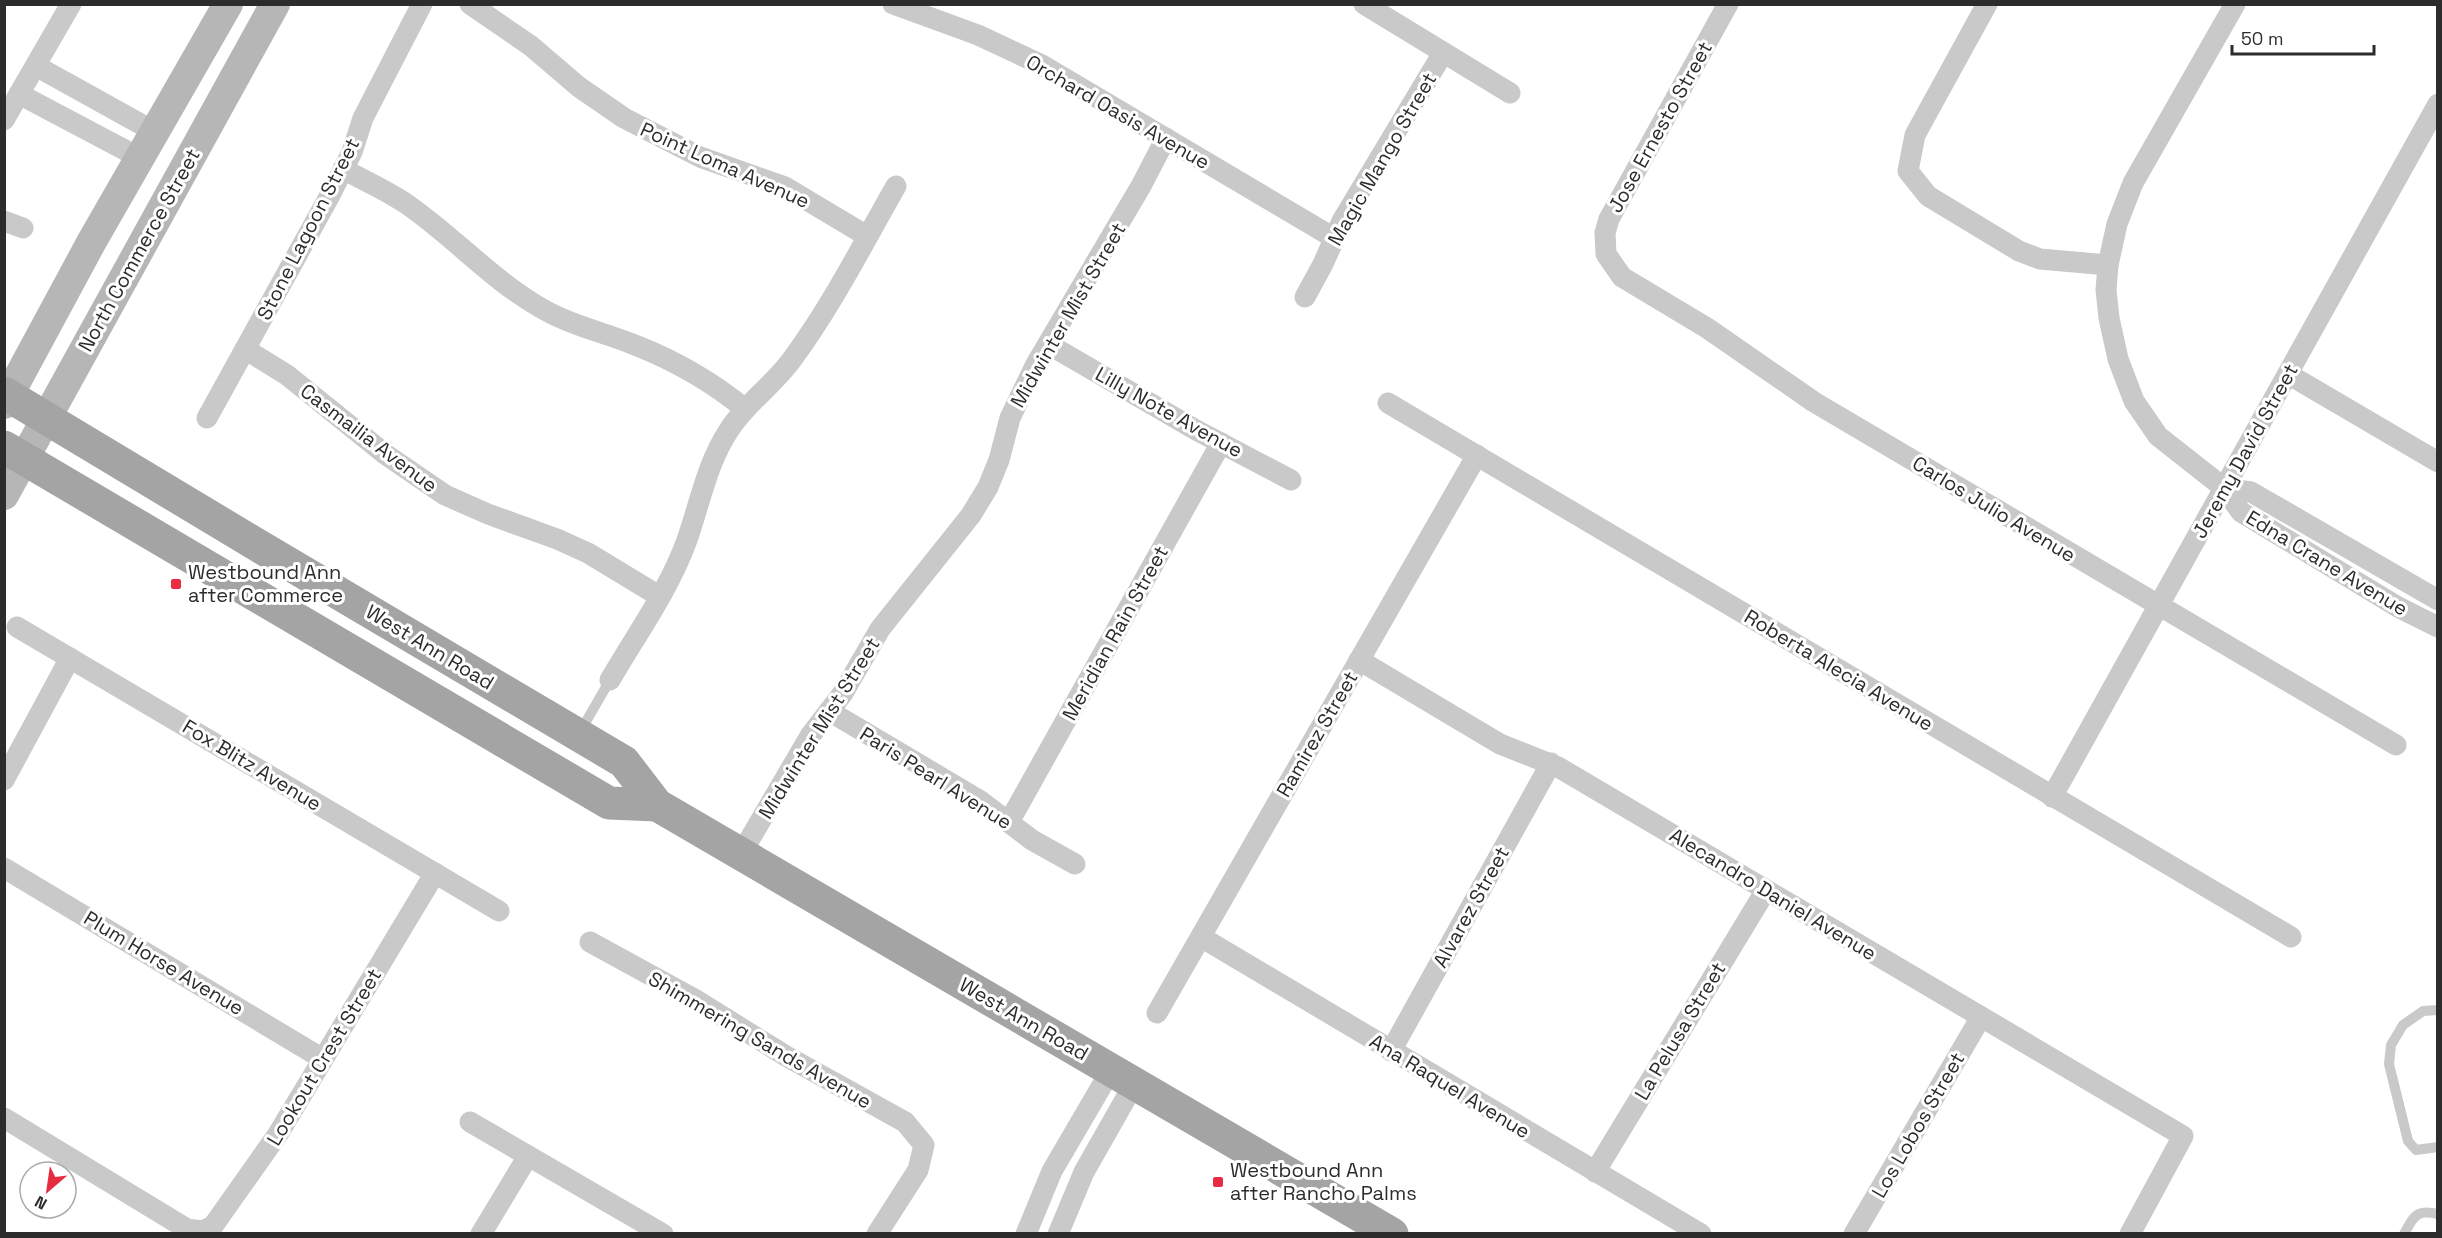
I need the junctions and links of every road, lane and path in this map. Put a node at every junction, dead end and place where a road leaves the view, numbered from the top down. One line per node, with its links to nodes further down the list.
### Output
1 (71, 4): 12 (street)
2 (228, 4): 17 (main road)
3 (275, 4): 33 (main road, North Commerce Street)
4 (422, 4): 20 (street, Stone Lagoon Street)
5 (470, 4): 22 (street, Point Loma Avenue)
6 (893, 4): 18 (street, Orchard Oasis Avenue)
7 (1364, 4): 11 (street)
8 (1728, 4): 24 (street, Jose Ernesto Street)
9 (1987, 4): 25 (street)
10 (2235, 4): 25 (street, Edna Crane Avenue)
11 (1443, 53): 13 (street); 23 (street, Magic Mango Street)
12 (36, 66): 14 (street); 17 (street)
13 (1510, 93)
14 (19, 94): 16 (street); 19 (street)
15 (2438, 104): 29 (street, Jeremy David Street)
16 (4, 120)
17 (154, 132): 19 (main road)
18 (1166, 138): 23 (street, Orchard Oasis Avenue); 27 (street, Midwinter Mist Street)
19 (140, 158): 30 (main road)
20 (344, 169): 28 (street, Stone Lagoon Street); 32 (street)
21 (896, 186): 22 (street)
22 (867, 236): 32 (street)
23 (1334, 238): 26 (street, Magic Mango Street)
24 (1606, 254): 44 (street, Carlos Julio Avenue)
25 (2108, 265): 40 (street, Edna Crane Avenue)
26 (1305, 297)
27 (1048, 344): 35 (street, Lilly Note Avenue); 50 (street, Midwinter Mist Street)
28 (245, 349): 34 (street, Stone Lagoon Street); 42 (street, Casmailia Avenue)
29 (2288, 374): 38 (street); 40 (street, Jeremy David Street)
30 (6, 397): 33 (main road, West Ann Road)
31 (1388, 403): 37 (street, Roberta Alecia Avenue)
32 (745, 409): 42 (street)
33 (46, 417): 36 (main road, North Commerce Street); 51 (main road, West Ann Road)
34 (207, 418)
35 (1221, 443): 39 (street, Lilly Note Avenue); 57 (street, Meridian Rain Street)
36 (14, 453): 41 (main road, North Commerce Street); 56 (main road, West Ann Road)
37 (1476, 455): 48 (street, Ramirez Street); 55 (street, Roberta Alecia Avenue)
38 (2438, 462)
39 (1291, 480)
40 (2224, 488): 43 (street, Edna Crane Avenue); 44 (street, Jeremy David Street); 46 (street, Edna Crane Avenue)
41 (4, 495)
42 (659, 596): 49 (street)
43 (2438, 600)
44 (2159, 607): 52 (street, Carlos Julio Avenue); 55 (street, Jeremy David Street)
45 (11, 623): 47 (street, Fox Blitz Avenue)
46 (2438, 627)
47 (70, 658): 54 (street); 61 (street, Fox Blitz Avenue)
48 (1359, 660): 53 (street, Alecandro Daniel Avenue); 64 (street, Ramirez Street)
49 (610, 680): 51 (lane)
50 (829, 711): 57 (street, Paris Pearl Avenue); 58 (street, Midwinter Mist Street)
51 (579, 735): 56 (main road, West Ann Road)
52 (2396, 746)
53 (1551, 763): 62 (street, Alecandro Daniel Avenue); 70 (street, Alvarez Street)
54 (4, 780)
55 (2052, 797): 65 (street, Roberta Alecia Avenue)
56 (657, 805): 58 (main road, West Ann Road)
57 (1009, 822): 59 (street, Paris Pearl Avenue)
58 (741, 854): 72 (main road, West Ann Road)
59 (1075, 864)
60 (4, 868): 71 (street, Plum Horse Avenue)
61 (435, 873): 63 (street, Fox Blitz Avenue); 71 (street, Lookout Crest Street)
62 (1766, 890): 69 (street, Alecandro Daniel Avenue); 77 (street, La Pelusa Street)
63 (499, 911)
64 (1201, 937): 68 (street, Ramirez Street); 70 (street, Ana Raquel Avenue)
65 (2290, 937)
66 (590, 942): 81 (street, Shimmering Sands Avenue)
67 (2438, 1010): 75 (lane)
68 (1157, 1013)
69 (1981, 1017): 86 (street, Los Lobos Street); 87 (street, Alecandro Daniel Avenue)
70 (1391, 1051): 77 (street, Ana Raquel Avenue)
71 (323, 1059): 73 (street, Lookout Crest Street)
72 (1123, 1077): 82 (street); 83 (street); 84 (main road, West Ann Road)
73 (4, 1118)
74 (470, 1122): 76 (street)
75 (2438, 1147)
76 (528, 1155): 79 (street); 80 (street)
77 (1595, 1172): 85 (street, Ana Raquel Avenue)
78 (2438, 1214): 88 (lane)
79 (481, 1233)
80 (663, 1233)
81 (877, 1233)
82 (1026, 1233)
83 (1058, 1233)
84 (1392, 1233)
85 (1701, 1233)
86 (1854, 1233)
87 (2130, 1233)
88 (2404, 1233)

